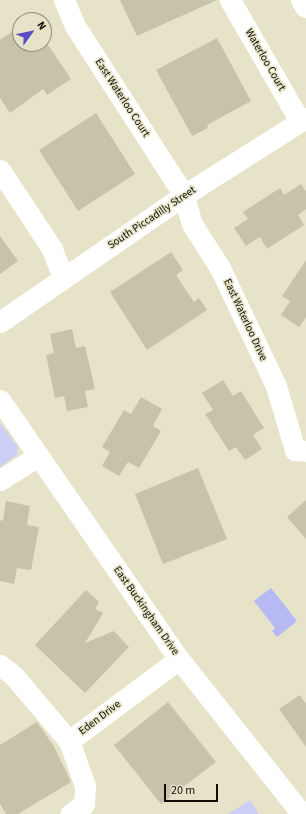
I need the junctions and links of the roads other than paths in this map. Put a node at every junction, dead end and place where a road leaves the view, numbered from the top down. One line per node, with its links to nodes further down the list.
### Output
1 (64, 0): 7 (street, East Waterloo Court)
2 (230, 0): 5 (street, Waterloo Court)
3 (302, 0): 4 (main road)
4 (306, 7)
5 (303, 119): 7 (street, South Piccadilly Street)
6 (0, 170): 8 (street)
7 (184, 195): 8 (street, South Piccadilly Street); 11 (street, East Waterloo Drive)
8 (63, 278): 9 (street, South Piccadilly Street)
9 (0, 322)
10 (0, 400): 12 (street, East Buckingham Drive)
11 (300, 451)
12 (38, 456): 13 (street); 14 (street, East Buckingham Drive)
13 (0, 480)
14 (179, 659): 16 (street, Eden Drive); 18 (street, East Buckingham Drive)
15 (0, 665): 16 (street)
16 (69, 741): 17 (street, Eden Drive)
17 (70, 814)
18 (302, 814)

